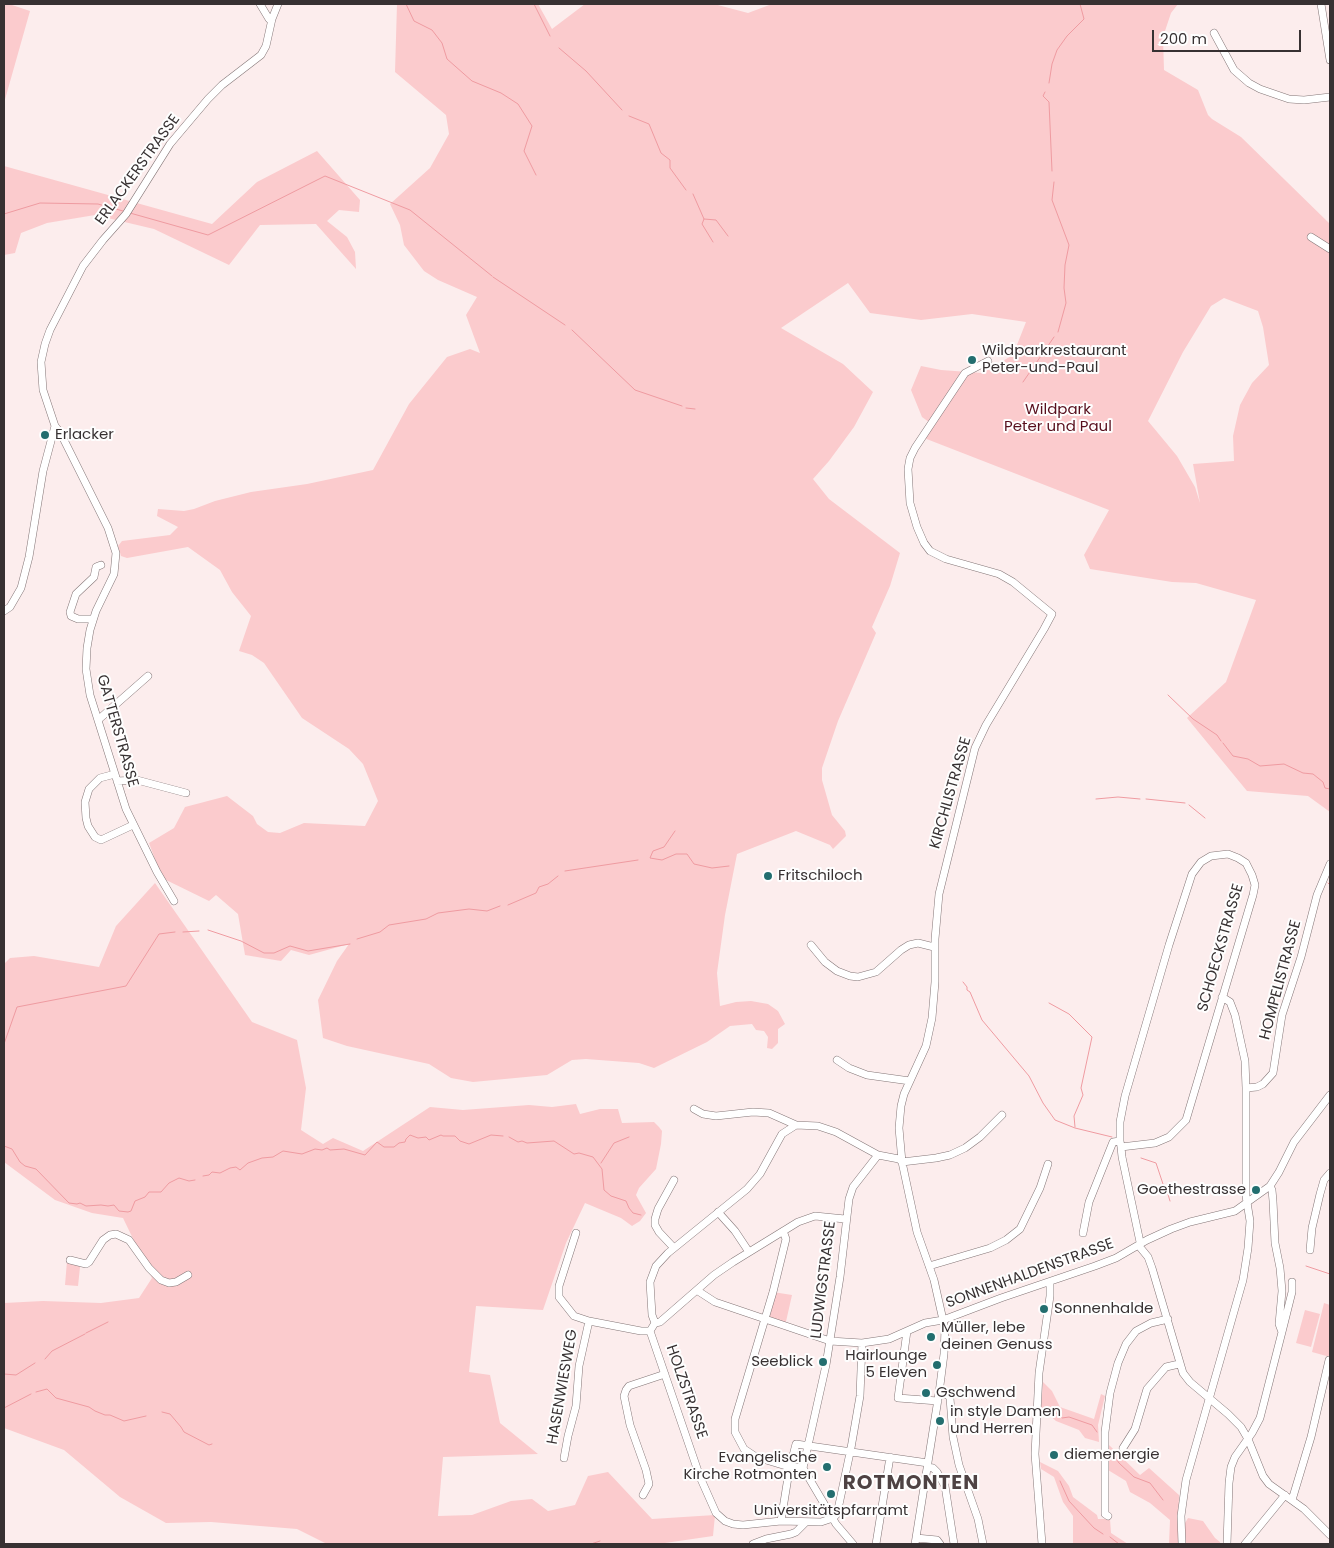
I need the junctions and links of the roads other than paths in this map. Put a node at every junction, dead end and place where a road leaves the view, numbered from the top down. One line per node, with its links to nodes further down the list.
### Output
1 (277, 4): 3 (street); 4 (street, ERLACKERSTRASSE)
2 (1321, 4): 6 (street)
3 (262, 6): 4 (street)
4 (272, 20): 11 (street, ERLACKERSTRASSE)
5 (1214, 33): 7 (street)
6 (1330, 60)
7 (1330, 97)
8 (1311, 237): 9 (street)
9 (1330, 249)
10 (988, 362): 23 (street, KIRCHLISTRASSE)
11 (55, 426): 13 (street); 14 (street, GATTERSTRASSE)
12 (101, 565): 14 (street)
13 (4, 611)
14 (93, 619): 16 (street, GATTERSTRASSE)
15 (148, 676): 16 (street)
16 (98, 720): 17 (street, GATTERSTRASSE)
17 (116, 778): 18 (street); 19 (street, GATTERSTRASSE); 19 (street)
18 (186, 793)
19 (133, 825): 21 (street, GATTERSTRASSE)
20 (1330, 864): 27 (street, HOMPELISTRASSE)
21 (174, 901)
22 (811, 945): 23 (street)
23 (934, 947): 26 (street, KIRCHLISTRASSE)
24 (1222, 997): 27 (street); 32 (street, SCHOECKSTRASSE); 32 (street, SCHOECKSTRASSE)
25 (837, 1060): 26 (street)
26 (910, 1081): 34 (street, KIRCHLISTRASSE)
27 (1246, 1088): 39 (street)
28 (1330, 1095): 38 (street, SONNENHALDENSTRASSE)
29 (694, 1109): 31 (street)
30 (1002, 1115): 34 (street)
31 (796, 1125): 33 (street); 40 (street)
32 (1120, 1144): 44 (street); 45 (street)
33 (878, 1155): 34 (street); 41 (street, LUDWIGSTRASSE)
34 (902, 1162): 50 (street, KIRCHLISTRASSE)
35 (1048, 1164): 50 (street)
36 (1330, 1173): 47 (street)
37 (674, 1180): 46 (street)
38 (1270, 1186): 39 (street, SONNENHALDENSTRASSE); 62 (street)
39 (1247, 1203): 45 (street, SONNENHALDENSTRASSE); 69 (street)
40 (718, 1212): 46 (street); 48 (street)
41 (845, 1219): 42 (street); 63 (street, LUDWIGSTRASSE)
42 (783, 1231): 48 (street); 55 (street)
43 (576, 1233): 58 (street, HOLZSTRASSE)
44 (1083, 1233)
45 (1139, 1246): 52 (street, SONNENHALDENSTRASSE); 56 (street)
46 (674, 1248): 59 (street)
47 (1310, 1250)
48 (748, 1252): 54 (street)
49 (70, 1260): 51 (street)
50 (929, 1266): 57 (street, KIRCHLISTRASSE)
51 (188, 1275)
52 (1050, 1282): 57 (street, SONNENHALDENSTRASSE); 95 (street)
53 (1292, 1282): 62 (street)
54 (698, 1291): 55 (street, SONNENHALDENSTRASSE); 59 (street)
55 (764, 1319): 63 (street, SONNENHALDENSTRASSE); 78 (street)
56 (1168, 1319): 66 (street); 83 (street)
57 (944, 1320): 61 (street, SONNENHALDENSTRASSE); 68 (street, KIRCHLISTRASSE)
58 (589, 1321): 60 (street, HOLZSTRASSE); 76 (street, HASENWIESWEG)
59 (655, 1323): 60 (street, HOLZSTRASSE)
60 (650, 1331): 67 (street, HOLZSTRASSE)
61 (907, 1332): 64 (street, SONNENHALDENSTRASSE); 70 (street)
62 (1282, 1332): 71 (street)
63 (830, 1341): 64 (street, SONNENHALDENSTRASSE); 72 (street, LUDWIGSTRASSE)
64 (862, 1343): 74 (street)
65 (1329, 1360): 82 (street)
66 (1179, 1364): 69 (street); 73 (street)
67 (665, 1374): 80 (street); 85 (street, HOLZSTRASSE)
68 (939, 1393): 70 (street, KIRCHLISTRASSE); 94 (street)
69 (1209, 1397): 71 (street); 96 (street)
70 (938, 1401): 77 (street, KIRCHLISTRASSE)
71 (1248, 1439): 81 (street); 97 (street)
72 (808, 1445): 74 (street); 78 (street); 79 (street, LUDWIGSTRASSE)
73 (1123, 1448)
74 (851, 1451): 75 (street); 84 (street)
75 (890, 1457): 77 (street); 91 (street)
76 (564, 1458)
77 (928, 1465): 88 (street, KIRCHLISTRASSE); 93 (street)
78 (790, 1466): 79 (street); 85 (street)
79 (803, 1468): 84 (street)
80 (643, 1495)
81 (1284, 1495): 82 (street); 98 (street)
82 (1292, 1500): 87 (street)
83 (1108, 1516)
84 (833, 1518): 86 (street, HOLZSTRASSE); 90 (street)
85 (781, 1522): 86 (street, HOLZSTRASSE)
86 (806, 1522): 89 (street)
87 (1330, 1535)
88 (916, 1541): 92 (street)
89 (753, 1544)
90 (853, 1544)
91 (876, 1544)
92 (940, 1544)
93 (954, 1544)
94 (984, 1544)
95 (1042, 1544)
96 (1182, 1544)
97 (1227, 1544)
98 (1245, 1544)

